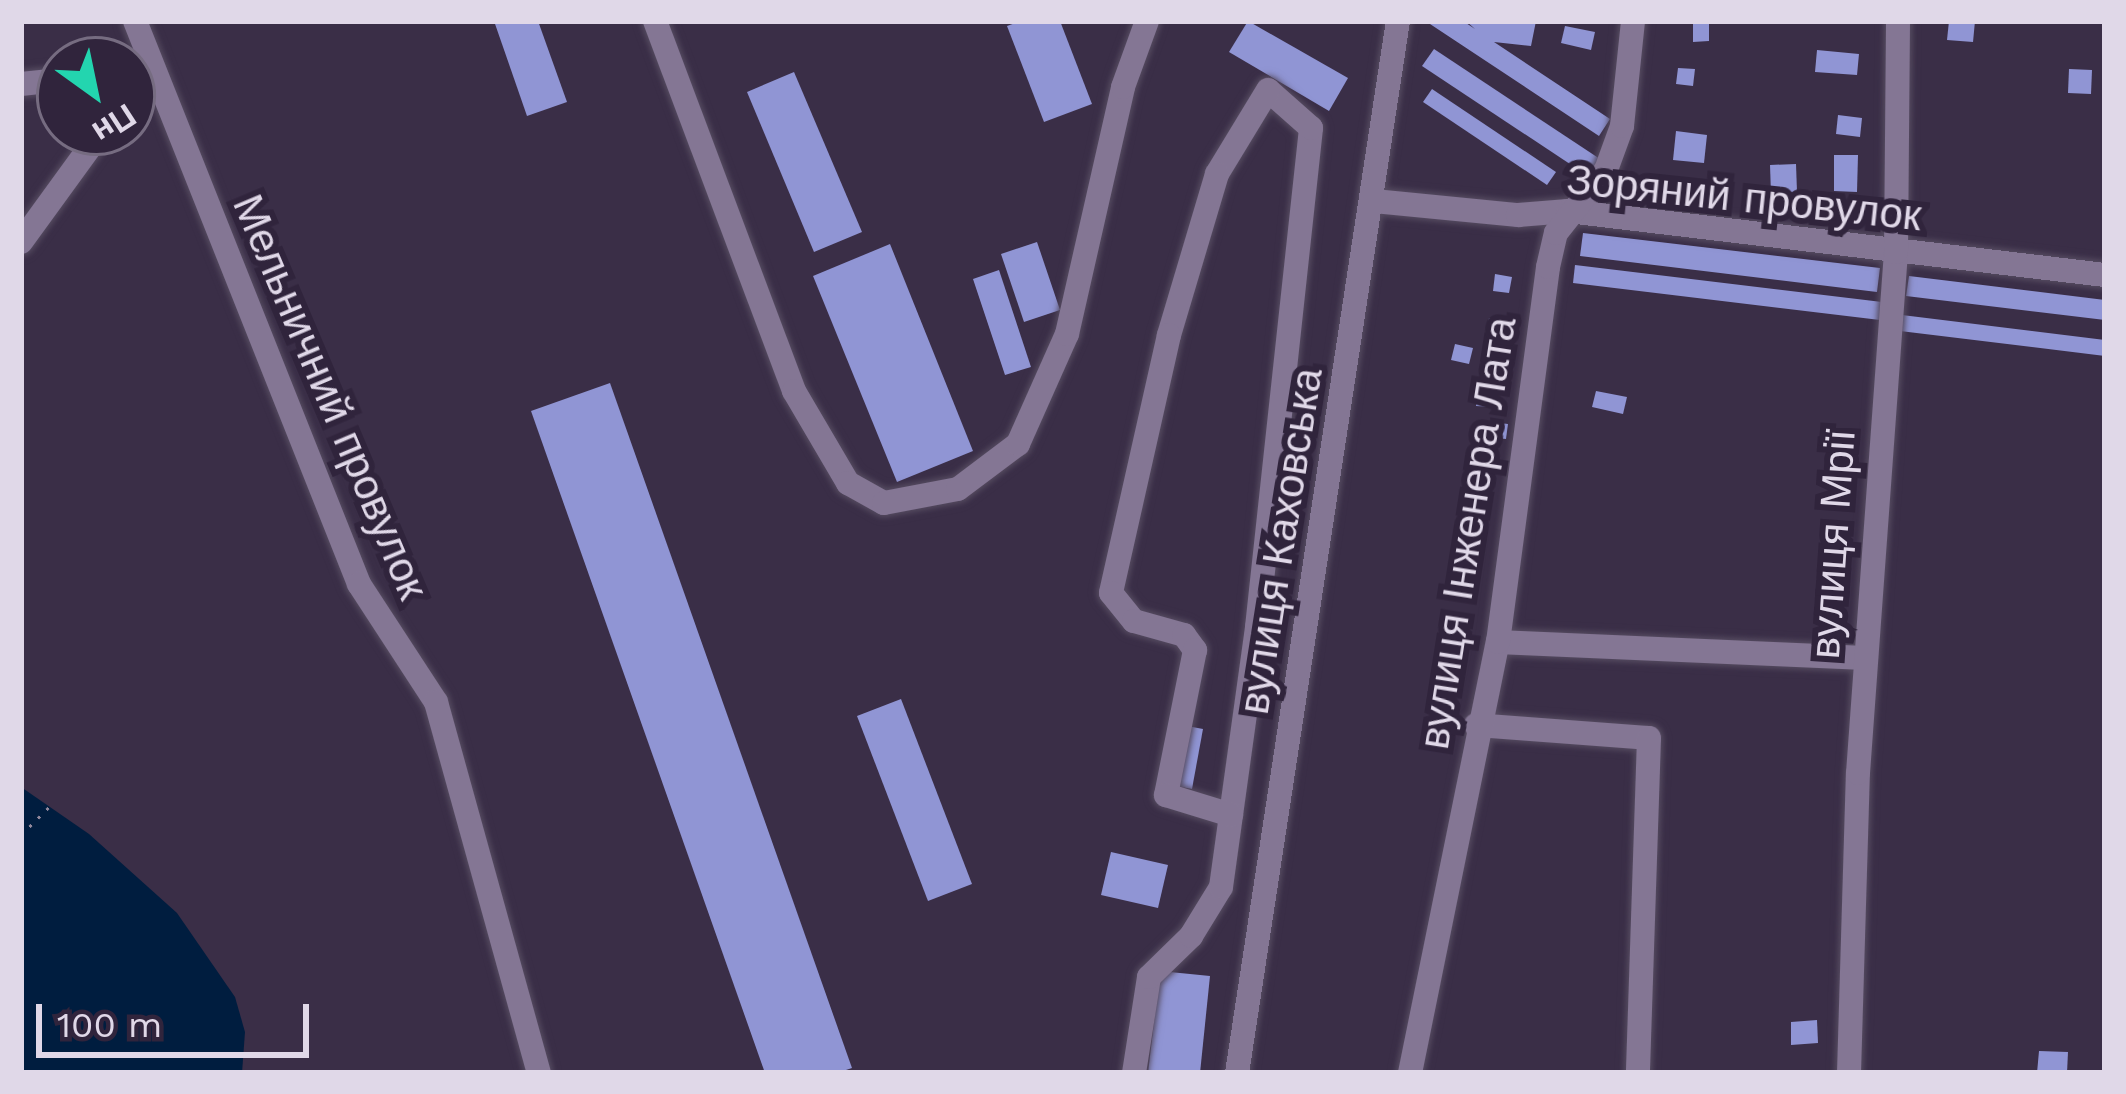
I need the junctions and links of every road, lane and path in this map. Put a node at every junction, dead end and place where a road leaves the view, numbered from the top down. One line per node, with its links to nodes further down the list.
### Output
1 (655, 21): 2 (street)
2 (1148, 21)
3 (1398, 21): 8 (street, вулиця Каховська)
4 (1633, 21): 9 (street, вулиця Інженера Лата)
5 (1898, 21): 11 (street, вулиця Мрії)
6 (156, 116): 21 (street, Мельничний провулок)
7 (84, 156): 10 (street)
8 (1374, 201): 9 (street, Зоряний провулок); 20 (street, вулиця Каховська)
9 (1568, 211): 11 (street, Зоряний провулок); 13 (street, вулиця Інженера Лата)
10 (21, 242)
11 (1896, 252): 12 (street, Зоряний провулок); 14 (street, вулиця Мрії)
12 (2105, 275)
13 (1498, 642): 14 (street); 15 (street, вулиця Інженера Лата)
14 (1865, 658): 26 (street, вулиця Мрії)
15 (1476, 725): 24 (street, вулиця Інженера Лата); 25 (street)
16 (49, 807): 18 (path)
17 (1231, 815): 17 (street); 19 (street)
18 (21, 835)
19 (1221, 887): 20 (street); 22 (street)
20 (1265, 893): 23 (street, вулиця Каховська)
21 (539, 1073)
22 (1134, 1073)
23 (1237, 1073)
24 (1410, 1073)
25 (1638, 1073)
26 (1849, 1073)

